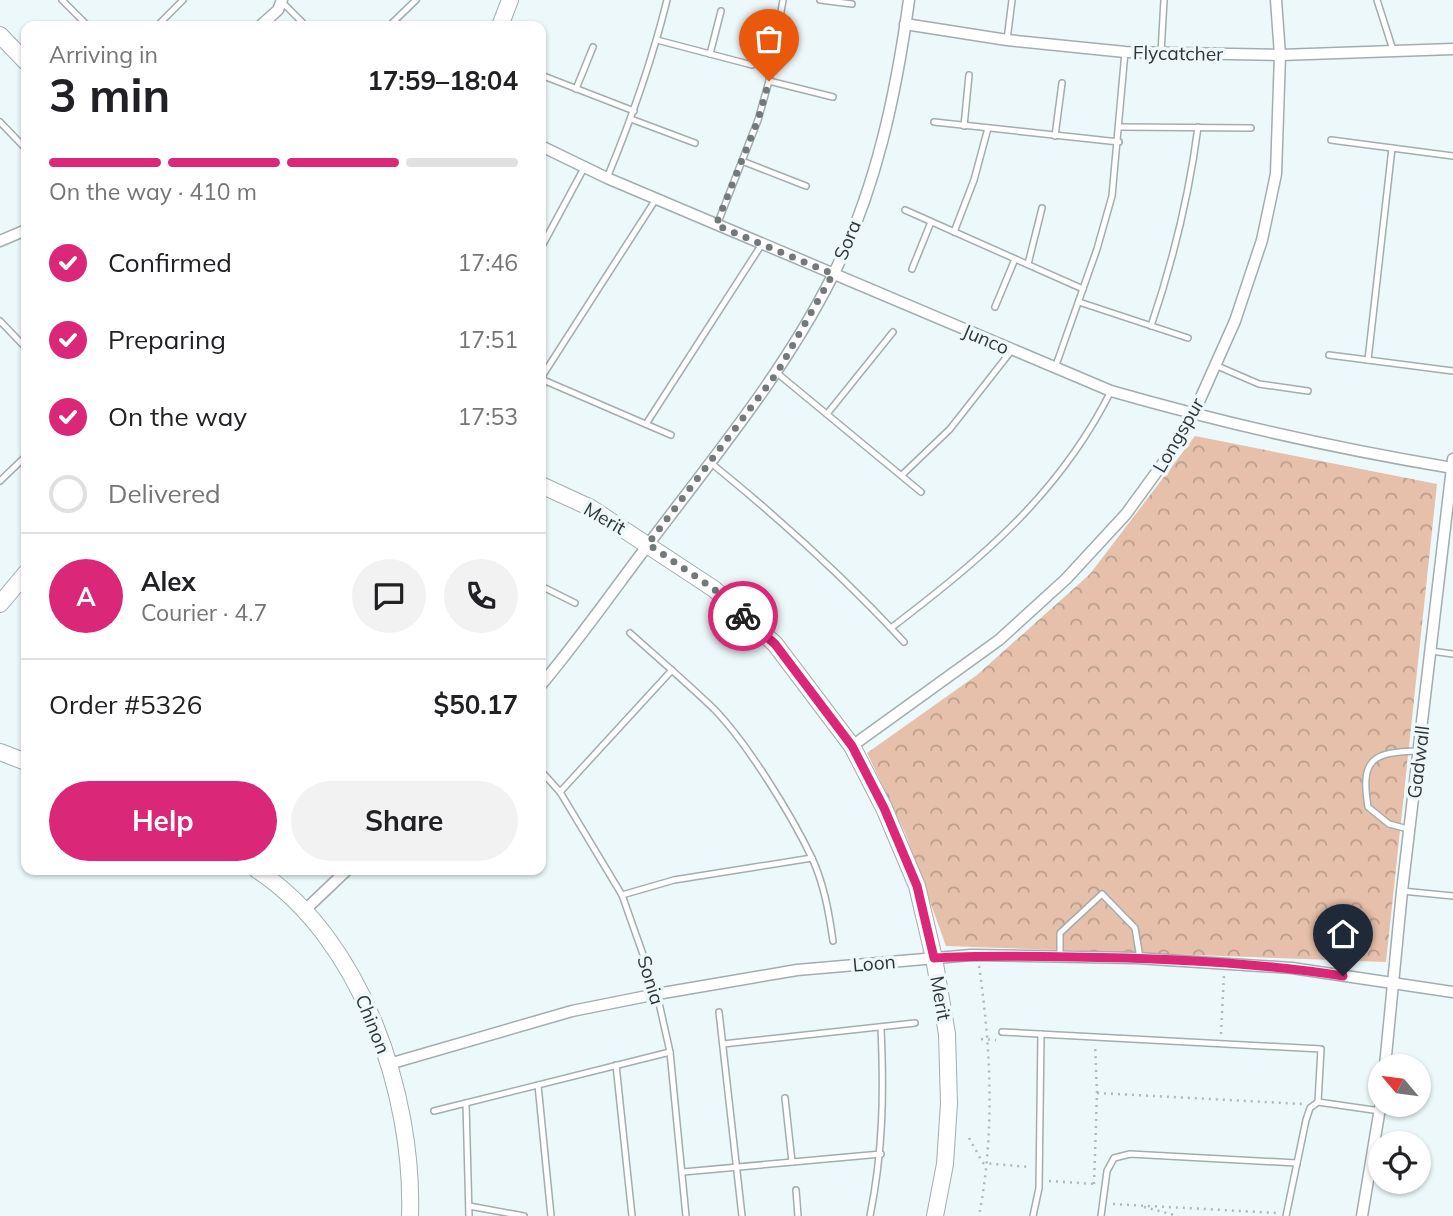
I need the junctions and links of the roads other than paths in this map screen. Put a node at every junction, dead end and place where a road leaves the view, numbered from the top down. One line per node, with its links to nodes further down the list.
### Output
1 (62, 0): 16 (lane)
2 (183, 0): 17 (lane)
3 (416, 0): 20 (lane)
4 (510, 0): 21 (street)
5 (667, 0): 24 (lane)
6 (783, 0): 37 (lane)
7 (821, 0): 14 (lane)
8 (909, 0): 22 (street, Sora)
9 (1012, 0): 25 (lane)
10 (1164, 0): 29 (lane)
11 (1276, 0): 32 (street, Longspur)
12 (1377, 0): 30 (lane)
13 (282, 1): 18 (street); 19 (lane)
14 (852, 5)
15 (721, 11): 31 (lane)
16 (83, 21)
17 (162, 21)
18 (266, 21)
19 (301, 21)
20 (394, 21)
21 (502, 21)
22 (905, 24): 25 (street, Flycatcher); 75 (street, Sora)
23 (0, 35): 33 (street)
24 (657, 40): 31 (lane); 41 (lane)
25 (1007, 40): 28 (street, Flycatcher)
26 (593, 47): 39 (lane)
27 (1453, 49): 30 (street, Flycatcher)
28 (1125, 52): 29 (street, Flycatcher); 46 (lane)
29 (1161, 53): 32 (street, Flycatcher)
30 (1394, 53): 32 (street, Flycatcher)
31 (710, 54): 34 (lane)
32 (1280, 55): 87 (street, Longspur)
33 (21, 57)
34 (752, 65)
35 (969, 75): 45 (lane)
36 (546, 77): 39 (lane)
37 (769, 81): 40 (lane); 58 (lane)
38 (1062, 83): 50 (lane)
39 (576, 89): 41 (lane)
40 (833, 97)
41 (634, 111): 42 (lane)
42 (631, 119): 54 (lane); 60 (lane)
43 (0, 122): 53 (lane)
44 (934, 122): 45 (lane)
45 (964, 126): 48 (lane)
46 (1120, 127): 47 (lane); 52 (lane)
47 (1198, 127): 49 (lane); 80 (lane)
48 (988, 128): 50 (lane); 68 (lane)
49 (1251, 128)
50 (1055, 136): 52 (lane)
51 (1331, 139): 56 (lane)
52 (1119, 142): 76 (lane)
53 (21, 144)
54 (695, 144)
55 (546, 148): 59 (street, Junco)
56 (1392, 148): 57 (lane); 86 (lane)
57 (1453, 156)
58 (742, 161): 61 (lane); 66 (lane)
59 (584, 167): 60 (street, Junco); 69 (lane)
60 (607, 178): 62 (street, Junco)
61 (806, 186)
62 (656, 199): 66 (street, Junco); 89 (lane)
63 (1042, 208): 73 (lane)
64 (905, 210): 65 (lane)
65 (931, 222): 68 (lane); 74 (lane)
66 (716, 225): 71 (street, Junco)
67 (21, 232): 70 (street)
68 (954, 232): 72 (lane)
69 (546, 238)
70 (0, 241)
71 (762, 244): 75 (street, Junco); 97 (lane)
72 (1015, 259): 73 (lane); 78 (lane)
73 (1028, 264): 76 (lane)
74 (912, 269)
75 (833, 274): 84 (street, Junco); 91 (street, Sora)
76 (1083, 289): 77 (lane)
77 (1079, 302): 80 (lane); 88 (lane)
78 (995, 307)
79 (0, 321): 83 (lane)
80 (1151, 326): 82 (lane)
81 (893, 332): 95 (lane)
82 (1188, 338)
83 (21, 343)
84 (1012, 350): 88 (street, Junco); 102 (lane)
85 (1329, 355): 86 (lane)
86 (1368, 360): 90 (lane)
87 (1215, 365): 94 (lane); 96 (street, Longspur)
88 (1055, 368): 93 (street, Junco)
89 (546, 370)
90 (1453, 371)
91 (777, 373): 95 (lane); 100 (street, Sora)
92 (546, 380): 97 (lane)
93 (1111, 391): 96 (street, Junco); 111 (lane)
94 (1308, 391)
95 (827, 414): 102 (lane)
96 (1193, 415): 101 (street, Junco); 118 (street, Longspur)
97 (646, 424): 98 (lane)
98 (671, 435)
99 (21, 461): 103 (lane)
100 (710, 463): 106 (street, Sora); 111 (lane)
101 (1453, 465): 114 (street, Gadwall)
102 (902, 475): 105 (lane)
103 (0, 481)
104 (546, 487): 106 (street, Merit)
105 (920, 492)
106 (648, 544): 117 (street, Sora); 118 (street, Merit)
107 (21, 579): 110 (street)
108 (546, 588): 109 (lane)
109 (575, 603)
110 (0, 604)
111 (891, 628): 113 (lane)
112 (630, 633): 116 (lane)
113 (904, 642)
114 (1431, 651): 115 (lane); 119 (street, Gadwall)
115 (1453, 654)
116 (672, 670): 123 (lane); 125 (lane)
117 (546, 678)
118 (852, 746): 134 (street, Merit)
119 (1419, 751): 124 (street, Gadwall); 124 (lane)
120 (0, 752): 121 (street)
121 (21, 760)
122 (546, 777): 123 (lane, Sonia)
123 (560, 792): 129 (lane, Sonia)
124 (1410, 829): 128 (street, Gadwall)
125 (812, 858): 129 (lane); 132 (lane)
126 (263, 875): 131 (street, Chinon)
127 (342, 875): 131 (street)
128 (1402, 891): 130 (lane); 136 (street, Gadwall)
129 (622, 895): 138 (lane, Sonia)
130 (1453, 896)
131 (305, 910): 147 (street, Chinon)
132 (833, 941)
133 (1060, 957): 134 (street, Loon); 135 (street, Loon); 135 (lane)
134 (934, 958): 138 (street, Loon); 173 (street, Merit)
135 (1140, 958): 136 (street, Loon)
136 (1394, 983): 137 (street, Loon); 146 (street, Gadwall)
137 (1453, 992)
138 (657, 994): 145 (lane, Sonia); 147 (street, Loon)
139 (719, 1012): 144 (lane)
140 (915, 1023): 141 (lane)
141 (881, 1028): 144 (lane); 156 (lane)
142 (1002, 1032): 143 (lane)
143 (1041, 1034): 152 (lane); 174 (lane)
144 (723, 1044): 159 (lane)
145 (670, 1052): 148 (lane); 160 (lane, Sonia)
146 (1386, 1054)
147 (389, 1064): 164 (street, Chinon)
148 (616, 1065): 149 (lane); 168 (lane)
149 (538, 1085): 151 (lane); 167 (lane)
150 (785, 1098): 157 (lane)
151 (466, 1103): 154 (lane); 162 (lane)
152 (1316, 1103): 153 (lane); 158 (lane)
153 (1368, 1105)
154 (434, 1111)
155 (1378, 1117): 176 (street)
156 (881, 1154): 157 (lane); 172 (lane)
157 (792, 1162): 159 (lane)
158 (1297, 1163): 163 (lane); 175 (lane)
159 (737, 1168): 160 (lane); 170 (lane)
160 (683, 1172): 169 (lane, Sonia)
161 (796, 1190): 171 (lane)
162 (469, 1206): 165 (lane); 166 (lane)
163 (1287, 1215)
164 (410, 1216)
165 (470, 1216)
166 (524, 1216)
167 (551, 1216)
168 (632, 1216)
169 (687, 1216)
170 (742, 1216)
171 (797, 1216)
172 (870, 1216)
173 (935, 1216)
174 (1033, 1216)
175 (1101, 1216)
176 (1362, 1216)

